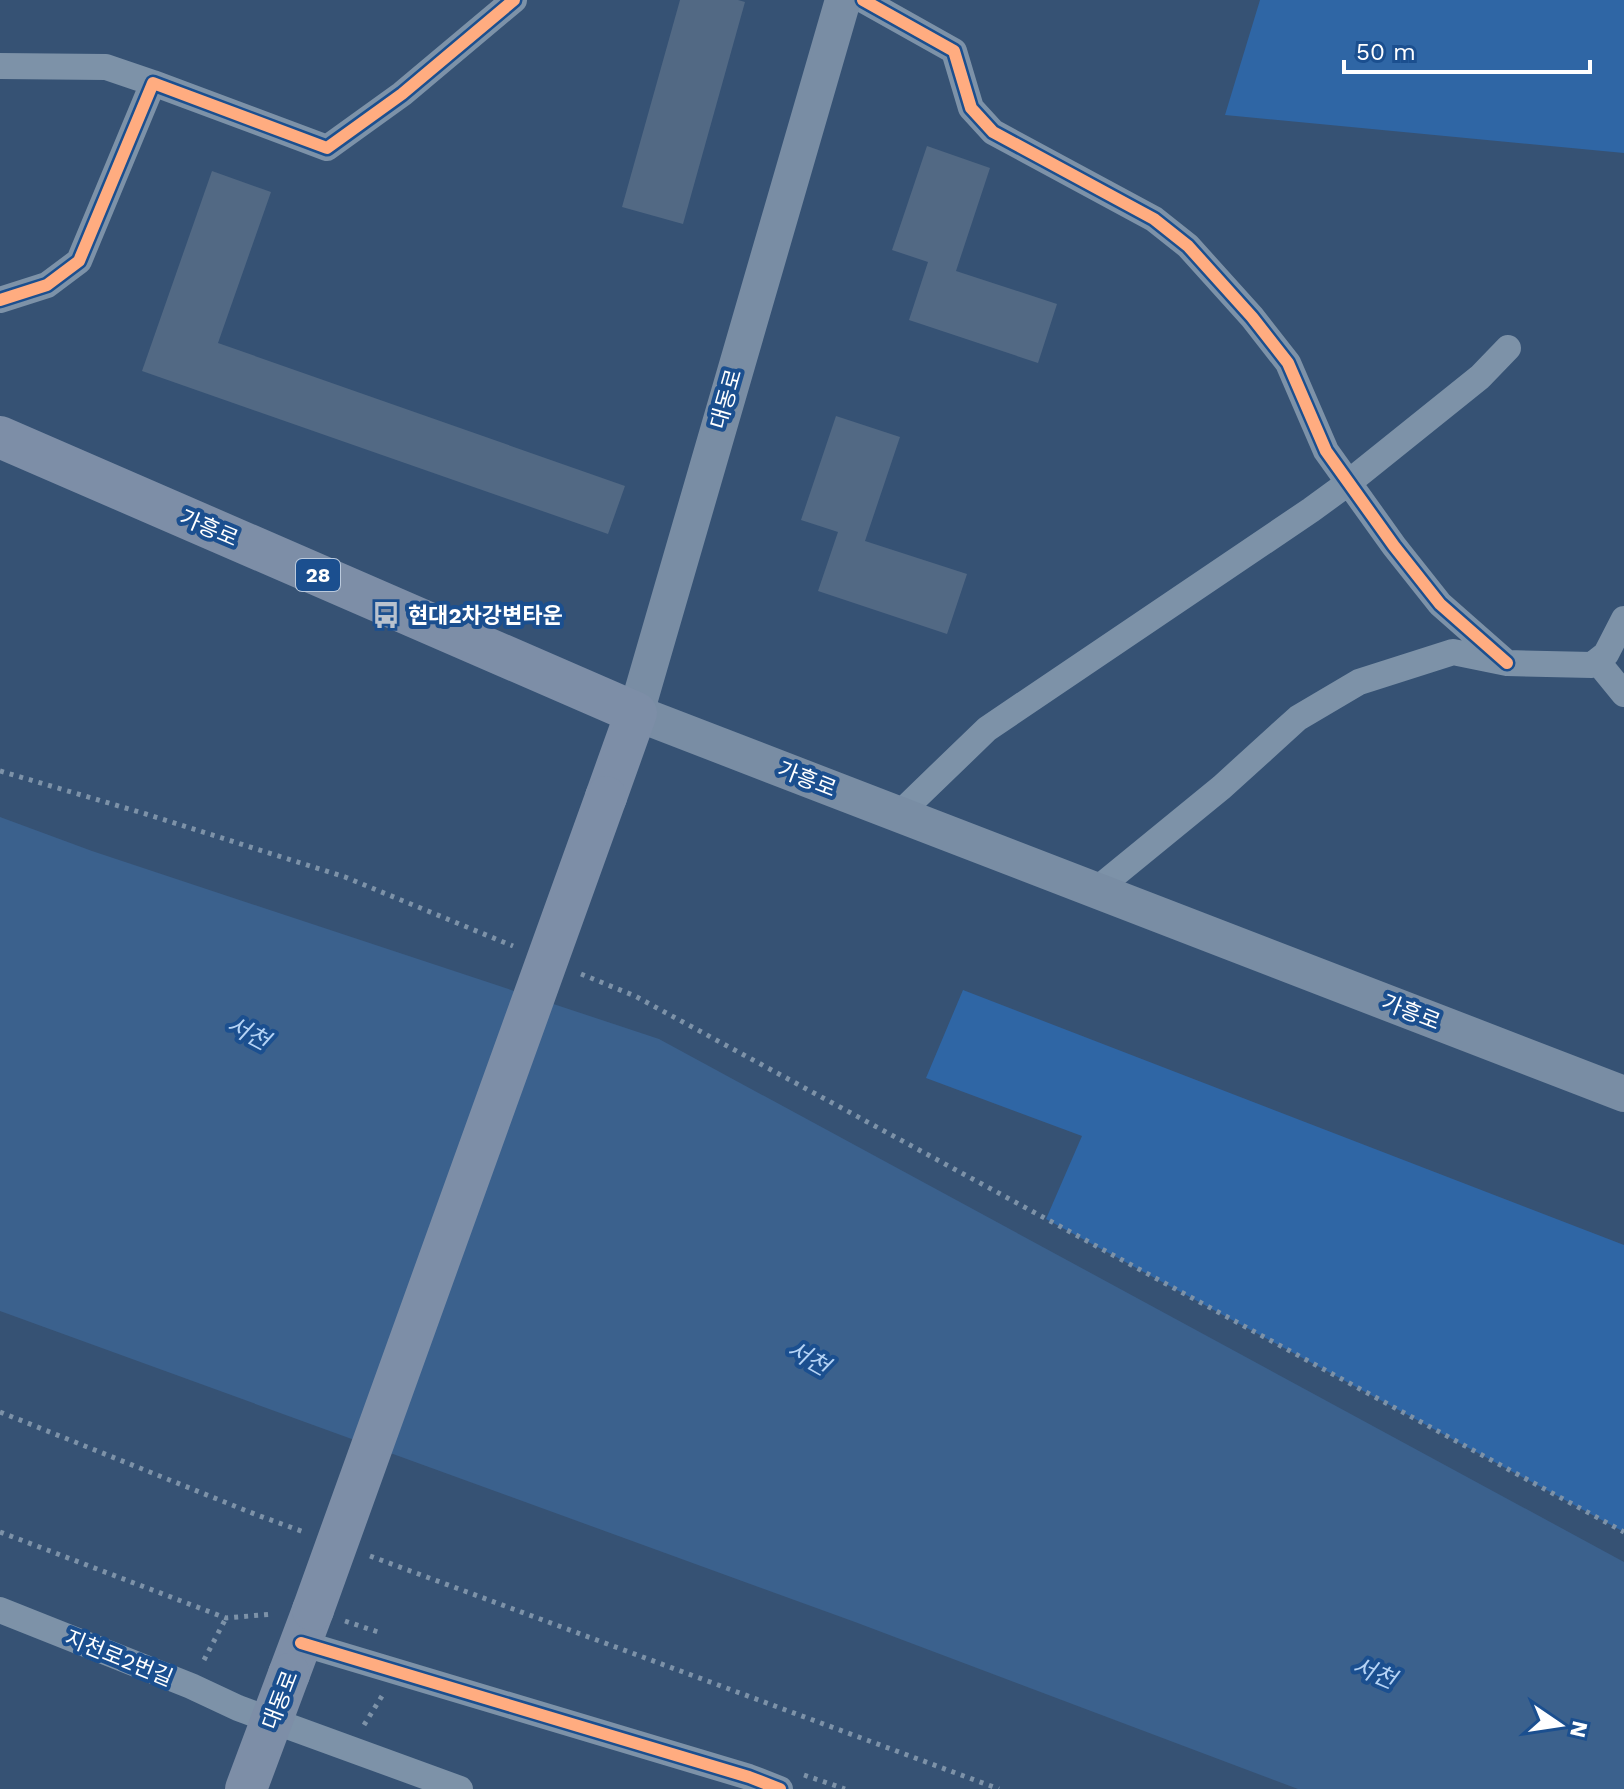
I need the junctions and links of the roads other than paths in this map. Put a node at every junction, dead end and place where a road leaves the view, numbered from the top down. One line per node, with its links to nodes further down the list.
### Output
1 (514, 0): 5 (street)
2 (843, 0): 14 (main road, 대동로)
3 (863, 0): 9 (street)
4 (0, 66): 5 (street)
5 (153, 83): 6 (street)
6 (0, 300)
7 (1508, 348): 9 (street)
8 (0, 437): 14 (main road, 가흥로 / 28)
9 (1348, 483): 12 (street); 15 (street)
10 (1624, 619): 11 (street)
11 (1609, 655): 12 (street); 13 (street)
12 (1507, 663): 16 (street)
13 (1624, 694)
14 (636, 713): 15 (main road, 가흥로); 19 (main road, 대동로, bridge)
15 (899, 814): 16 (main road, 가흥로)
16 (1096, 890): 17 (main road, 가흥로)
17 (1624, 1094)
18 (0, 1610): 21 (street, 지천로2번길)
19 (301, 1642): 20 (main road, 대동로, bridge); 22 (street)
20 (246, 1789)
21 (460, 1789)
22 (780, 1789)

